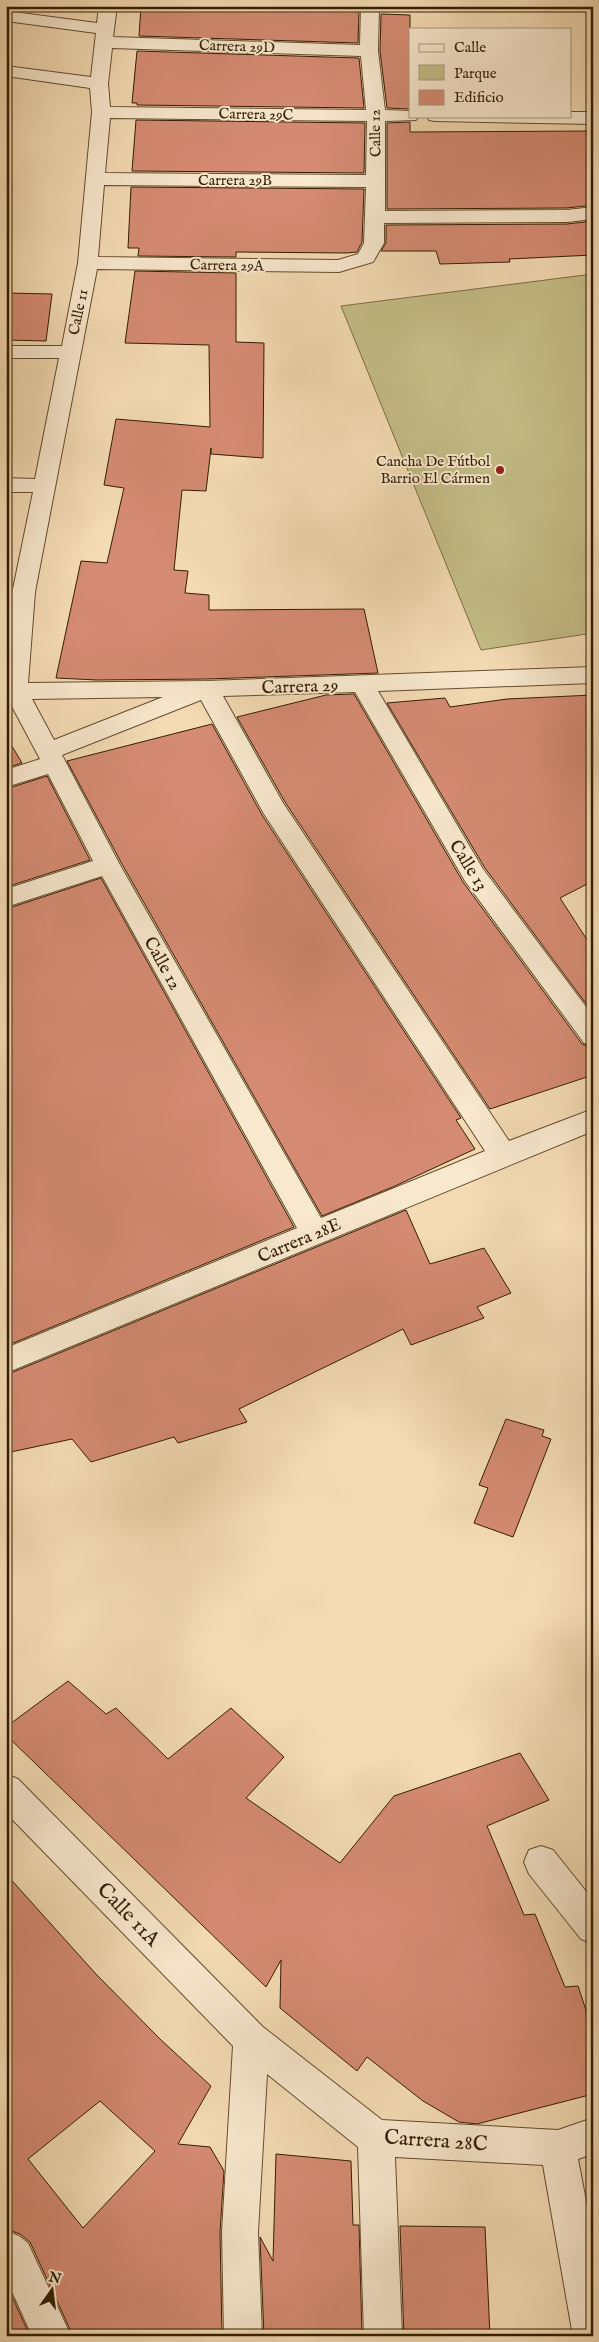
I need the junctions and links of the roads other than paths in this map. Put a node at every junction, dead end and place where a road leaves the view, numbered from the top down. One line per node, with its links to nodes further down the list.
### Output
1 (108, 6): 4 (street, Calle 11)
2 (370, 6): 5 (street, Calle 12)
3 (6, 16): 4 (street, Carrera 29D)
4 (106, 35): 5 (street, Carrera 29D); 7 (street, Calle 11)
5 (370, 51): 9 (street, Calle 12)
6 (6, 71): 7 (street)
7 (99, 84): 8 (street, Calle 11)
8 (101, 112): 9 (street, Carrera 29C); 13 (street, Calle 11)
9 (376, 116): 10 (street, Carrera 29C); 14 (street, Calle 12)
10 (409, 116)
11 (572, 118): 12 (street)
12 (593, 118)
13 (96, 179): 14 (street, Carrera 29B); 18 (street, Calle 11)
14 (375, 181): 16 (street, Calle 12)
15 (593, 213): 16 (street)
16 (374, 217): 17 (street, Calle 12)
17 (366, 258): 18 (street, Carrera 29A)
18 (88, 263): 20 (street, Calle 11)
19 (6, 352): 20 (street)
20 (69, 352): 22 (street, Calle 11)
21 (6, 485): 22 (street)
22 (45, 486): 23 (street, Calle 11)
23 (15, 599): 27 (street, Calle 11)
24 (593, 675): 25 (street, Carrera 29)
25 (362, 684): 26 (street, Carrera 29); 32 (street, Calle 13)
26 (207, 689): 27 (street, Carrera 29); 28 (street); 34 (street)
27 (11, 691): 28 (street, Calle 12)
28 (50, 758): 29 (street); 30 (street, Calle 12)
29 (6, 779)
30 (108, 865): 31 (street); 35 (street, Calle 12)
31 (6, 898)
32 (593, 1036)
33 (593, 1120): 34 (street, Carrera 28E)
34 (503, 1155): 35 (street, Carrera 28E)
35 (315, 1234): 36 (street, Carrera 28E)
36 (6, 1361)
37 (6, 1790): 40 (street, Calle 11A)
38 (541, 1862): 39 (street)
39 (593, 1926)
40 (251, 2039): 42 (street, Carrera 28C); 46 (street)
41 (593, 2136): 43 (street, Carrera 28C)
42 (376, 2138): 43 (street, Carrera 28C); 47 (street)
43 (558, 2148): 48 (street)
44 (6, 2249): 45 (street)
45 (52, 2336)
46 (243, 2336)
47 (383, 2336)
48 (592, 2336)

